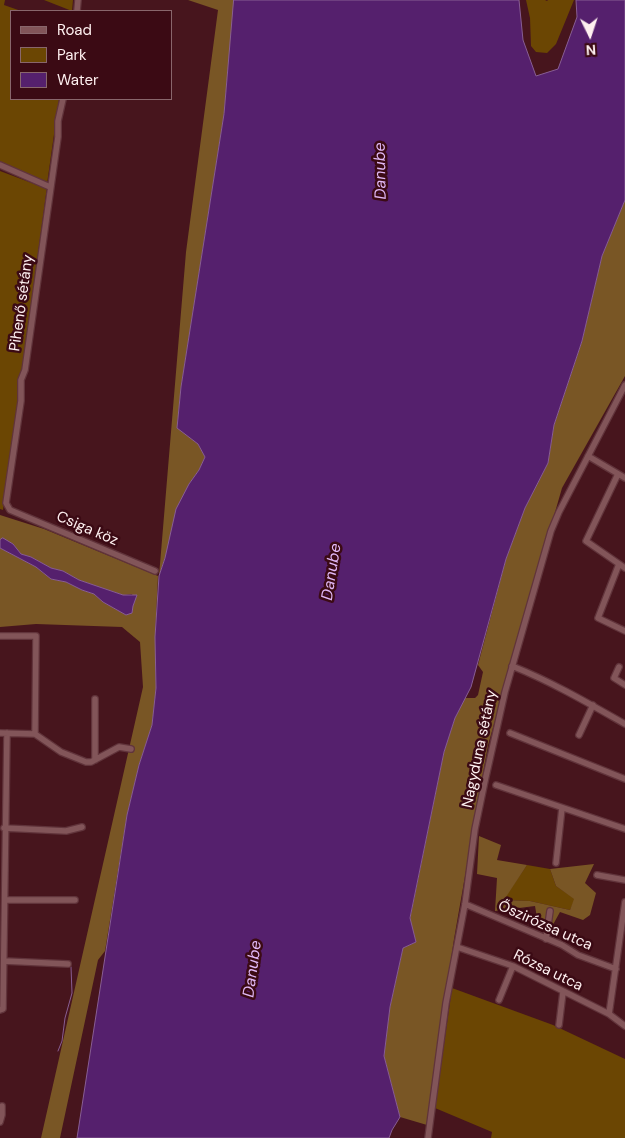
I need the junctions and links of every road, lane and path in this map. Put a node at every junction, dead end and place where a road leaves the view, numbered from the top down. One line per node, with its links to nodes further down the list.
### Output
1 (63, 100): 3 (street, Pihenő sétány)
2 (0, 165): 3 (street)
3 (50, 187): 8 (street, Pihenő sétány)
4 (625, 385): 5 (street, Nagyduna sétány)
5 (588, 456): 6 (street); 14 (street, Nagyduna sétány)
6 (618, 474): 7 (street); 9 (street)
7 (625, 478)
8 (10, 510): 11 (street, Csiga köz)
9 (619, 564): 10 (street); 12 (street)
10 (625, 568)
11 (155, 571)
12 (625, 631)
13 (0, 636): 22 (street)
14 (512, 666): 18 (street); 38 (street, Nagyduna sétány)
15 (619, 667): 16 (street)
16 (625, 685)
17 (95, 700): 25 (street)
18 (594, 705): 19 (street); 23 (street)
19 (625, 724)
20 (3, 733): 22 (street); 30 (street)
21 (510, 733): 26 (street)
22 (36, 734): 25 (street)
23 (579, 735)
24 (131, 749): 25 (street)
25 (95, 760)
26 (625, 779)
27 (496, 785): 28 (street)
28 (562, 808): 31 (street); 32 (street)
29 (82, 827): 30 (street)
30 (4, 828): 35 (street)
31 (625, 829)
32 (556, 863)
33 (597, 875): 34 (street)
34 (625, 880)
35 (5, 900): 36 (street); 42 (street)
36 (74, 900)
37 (625, 902): 45 (street)
38 (465, 904): 40 (street, Őszirózsa utca); 41 (street, Nagyduna sétány)
39 (550, 911): 40 (street)
40 (546, 939): 45 (street, Őszirózsa utca)
41 (457, 947): 44 (street, Rózsa utca); 54 (street, Nagyduna sétány)
42 (2, 964): 43 (street); 48 (street)
43 (68, 964)
44 (513, 966): 46 (street, Rózsa utca); 47 (street)
45 (616, 969): 49 (street)
46 (563, 992): 49 (street, Rózsa utca); 50 (street)
47 (499, 1000)
48 (0, 1010)
49 (608, 1014): 51 (street, Rózsa utca)
50 (560, 1025)
51 (625, 1026)
52 (1, 1106): 53 (street)
53 (0, 1122)
54 (428, 1138)

